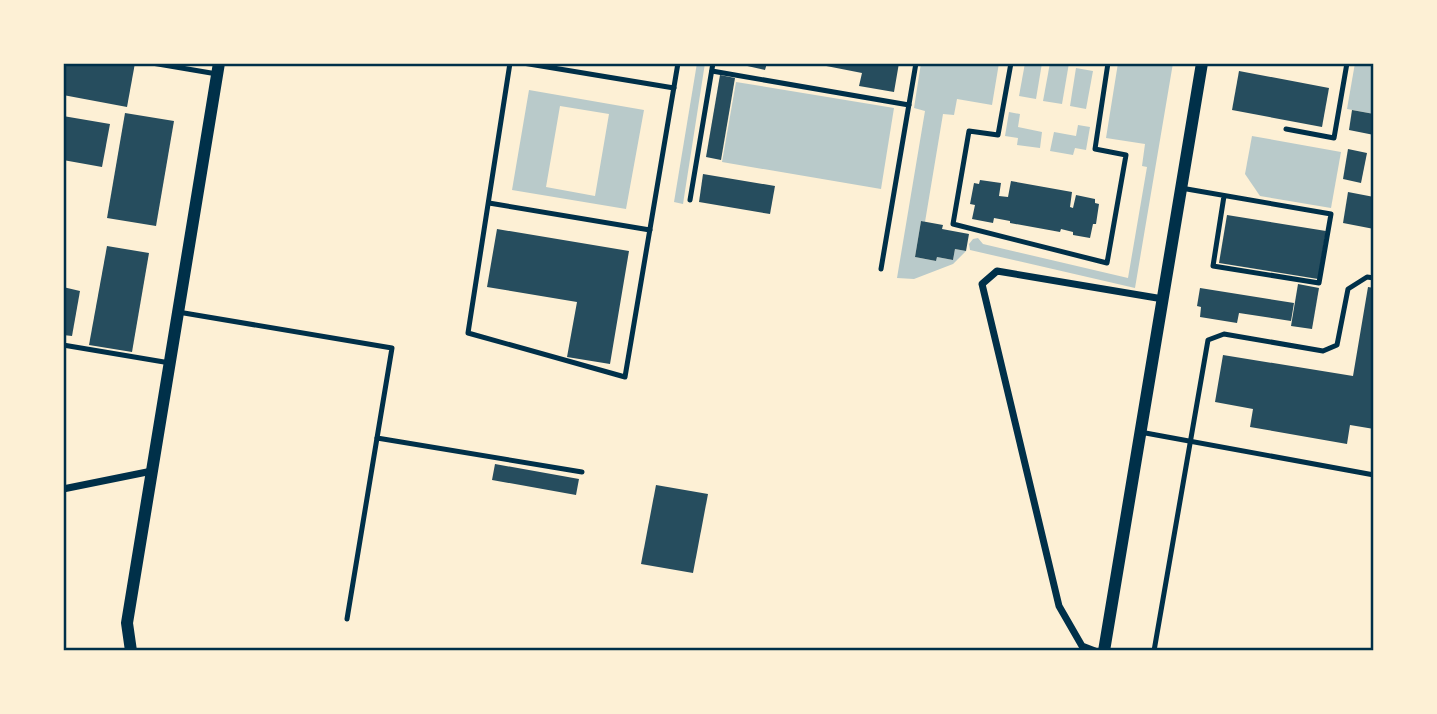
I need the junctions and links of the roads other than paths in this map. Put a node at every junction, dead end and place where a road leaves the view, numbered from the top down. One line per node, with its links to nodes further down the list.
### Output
1 (152, 63): 11 (lane)
2 (510, 63): 19 (lane)
3 (523, 63): 13 (lane)
4 (678, 63): 13 (lane)
5 (713, 63): 12 (lane)
6 (916, 63): 14 (lane)
7 (1011, 63): 8 (lane)
8 (1108, 63)
9 (1202, 63): 16 (street)
10 (1347, 63): 15 (lane)
11 (218, 69): 24 (street)
12 (712, 71): 14 (lane); 18 (lane)
13 (674, 88): 20 (lane)
14 (909, 105): 21 (lane)
15 (1286, 129)
16 (1181, 188): 17 (lane); 23 (street)
17 (1224, 196): 17 (lane)
18 (690, 200)
19 (489, 203): 20 (lane); 20 (lane)
20 (650, 230)
21 (881, 269)
22 (1374, 278): 29 (lane)
23 (1163, 299): 27 (street); 36 (street)
24 (178, 312): 26 (street); 28 (lane)
25 (63, 345): 26 (lane)
26 (170, 363): 30 (street)
27 (1140, 432): 29 (lane); 37 (street)
28 (377, 438): 31 (lane); 34 (lane)
29 (1190, 442): 32 (lane); 38 (lane)
30 (152, 471): 33 (street); 35 (street)
31 (582, 472)
32 (1374, 475)
33 (63, 489)
34 (347, 619)
35 (131, 651)
36 (1095, 651)
37 (1104, 651)
38 (1154, 651)

